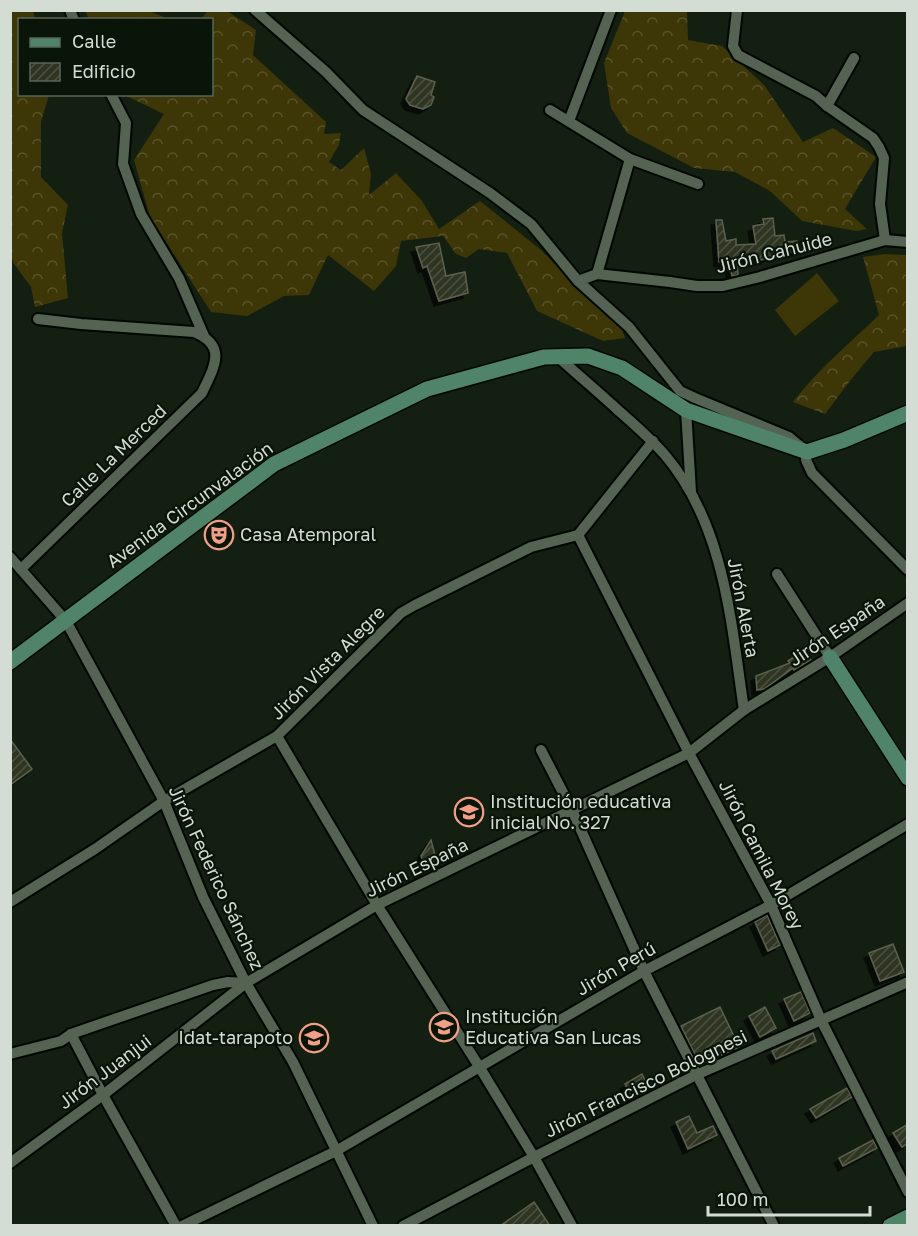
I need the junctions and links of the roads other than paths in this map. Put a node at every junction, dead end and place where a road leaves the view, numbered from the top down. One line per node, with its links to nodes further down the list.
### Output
1 (255, 10): 14 (street)
2 (610, 10): 8 (street)
3 (737, 10): 6 (street)
4 (854, 58): 6 (street)
5 (112, 96): 16 (street)
6 (827, 106): 11 (street)
7 (550, 110): 8 (street)
8 (569, 121): 9 (street)
9 (630, 159): 10 (street); 13 (street)
10 (698, 184)
11 (885, 240): 12 (street, Jirón Cahuide); 13 (street, Jirón Cahuide)
12 (908, 242)
13 (597, 274): 14 (street, Jirón Cahuide)
14 (578, 281): 21 (street)
15 (38, 319): 16 (street)
16 (204, 336): 25 (street, Calle La Merced)
17 (556, 356): 18 (main road, Avenida Circunvalación); 20 (street, Jirón Alerta); 29 (main road, Avenida Circunvalación)
18 (686, 410): 21 (main road, Avenida Circunvalación); 22 (street)
19 (908, 412): 21 (main road)
20 (653, 441): 22 (street, Jirón Alerta); 23 (street)
21 (807, 452): 26 (street)
22 (691, 492): 32 (street, Jirón Alerta)
23 (578, 535): 33 (street, Jirón Vista Alegre); 35 (street, Jirón Camila Morey)
24 (10, 557): 25 (street, Jirón Federico Sánchez)
25 (21, 569): 29 (street, Jirón Federico Sánchez)
26 (908, 570)
27 (777, 574): 30 (street)
28 (908, 603): 30 (street, Jirón España)
29 (66, 621): 31 (main road, Avenida Circunvalación); 37 (street, Jirón Federico Sánchez)
30 (830, 657): 32 (street, Jirón España); 36 (main road)
31 (10, 662)
32 (744, 710): 35 (street, Jirón España)
33 (277, 736): 37 (street, Jirón Vista Alegre); 41 (street)
34 (542, 750): 38 (street)
35 (689, 753): 38 (street, Jirón España); 42 (street, Jirón Camila Morey)
36 (908, 778)
37 (164, 801): 40 (street, Jirón Vista Alegre); 45 (street, Jirón Federico Sánchez)
38 (572, 810): 41 (street, Jirón España); 43 (street)
39 (908, 824): 42 (street, Jirón Perú)
40 (10, 902)
41 (377, 905): 45 (street, Jirón España); 49 (street)
42 (771, 905): 43 (street, Jirón Perú); 46 (street, Jirón Camila Morey)
43 (644, 971): 49 (street, Jirón Perú); 50 (street)
44 (908, 982): 46 (street, Jirón Francisco Bolognesi)
45 (246, 983): 47 (street, Jirón España); 51 (street, Jirón Juanjui); 52 (street, Jirón Federico Sánchez)
46 (821, 1020): 50 (street, Jirón Francisco Bolognesi); 55 (street, Jirón Camila Morey)
47 (71, 1034): 48 (street, Jirón España); 51 (street)
48 (10, 1054)
49 (480, 1068): 52 (street, Jirón Perú); 53 (street)
50 (696, 1074): 53 (street, Jirón Francisco Bolognesi); 62 (street)
51 (103, 1095): 54 (street, Jirón Juanjui); 57 (street)
52 (336, 1151): 58 (street, Jirón Perú); 59 (street, Jirón Federico Sánchez)
53 (534, 1157): 60 (street, Jirón Francisco Bolognesi); 61 (street)
54 (10, 1163)
55 (908, 1192)
56 (908, 1216): 63 (main road)
57 (176, 1226)
58 (182, 1226)
59 (373, 1226)
60 (403, 1226)
61 (573, 1226)
62 (774, 1226)
63 (890, 1226)

